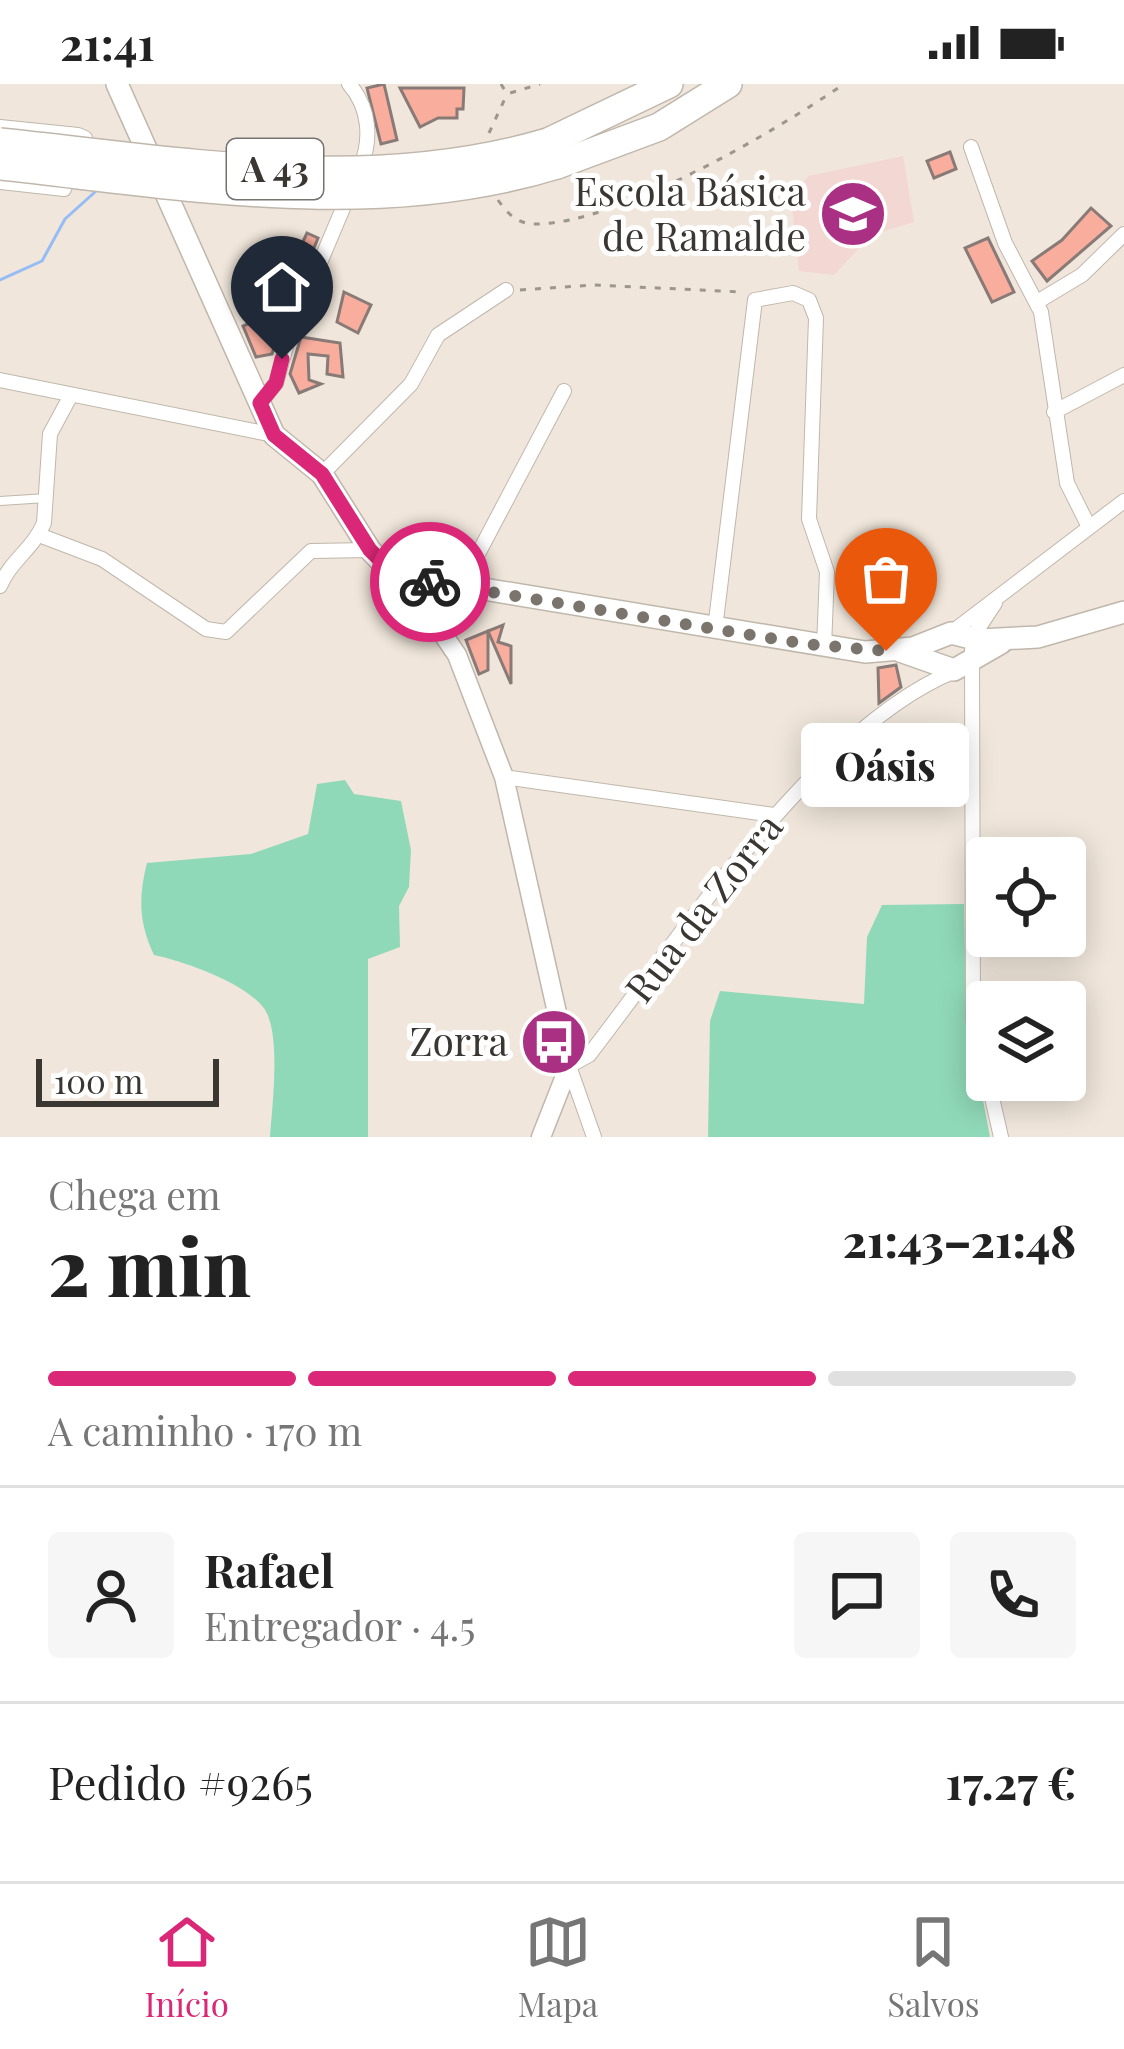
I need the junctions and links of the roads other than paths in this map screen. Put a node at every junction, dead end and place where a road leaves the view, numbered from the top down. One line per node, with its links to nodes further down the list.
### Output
1 (117, 84): 18 (main road)
2 (349, 84): 18 (street)
3 (669, 84): 8 (highway, A 43)
4 (728, 84): 8 (highway, A 43)
5 (0, 127): 10 (street)
6 (0, 142): 8 (highway, A 43, bridge)
7 (970, 147): 13 (street)
8 (553, 153): 9 (highway, A 43, bridge)
9 (0, 166)
10 (0, 182)
11 (1124, 234): 13 (street)
12 (506, 290): 21 (street)
13 (1037, 302): 19 (street)
14 (1124, 375): 19 (street)
15 (0, 382): 17 (street)
16 (564, 391): 30 (street)
17 (70, 395): 20 (street); 22 (street)
18 (260, 403): 20 (main road)
19 (1054, 412): 25 (street)
20 (274, 435): 21 (main road)
21 (322, 474): 27 (main road)
22 (48, 498): 23 (lane); 26 (street)
23 (0, 501)
24 (1124, 501): 25 (street)
25 (1088, 525): 31 (street)
26 (39, 536): 27 (street); 29 (street)
27 (370, 550): 28 (main road)
28 (394, 574): 30 (main road); 36 (street)
29 (0, 586)
30 (460, 587): 33 (main road)
31 (994, 603): 35 (street, Rua da Zorra); 35 (street); 35 (street)
32 (1124, 612): 35 (main road)
33 (715, 629): 34 (main road); 34 (street)
34 (824, 647): 35 (main road)
35 (966, 661): 37 (street, Rua da Zorra); 38 (street)
36 (504, 777): 37 (street); 39 (street)
37 (774, 815): 39 (street, Rua da Zorra)
38 (972, 981)
39 (569, 1066): 41 (street); 42 (street)
40 (993, 1101): 43 (street)
41 (541, 1137)
42 (594, 1137)
43 (1000, 1137)

